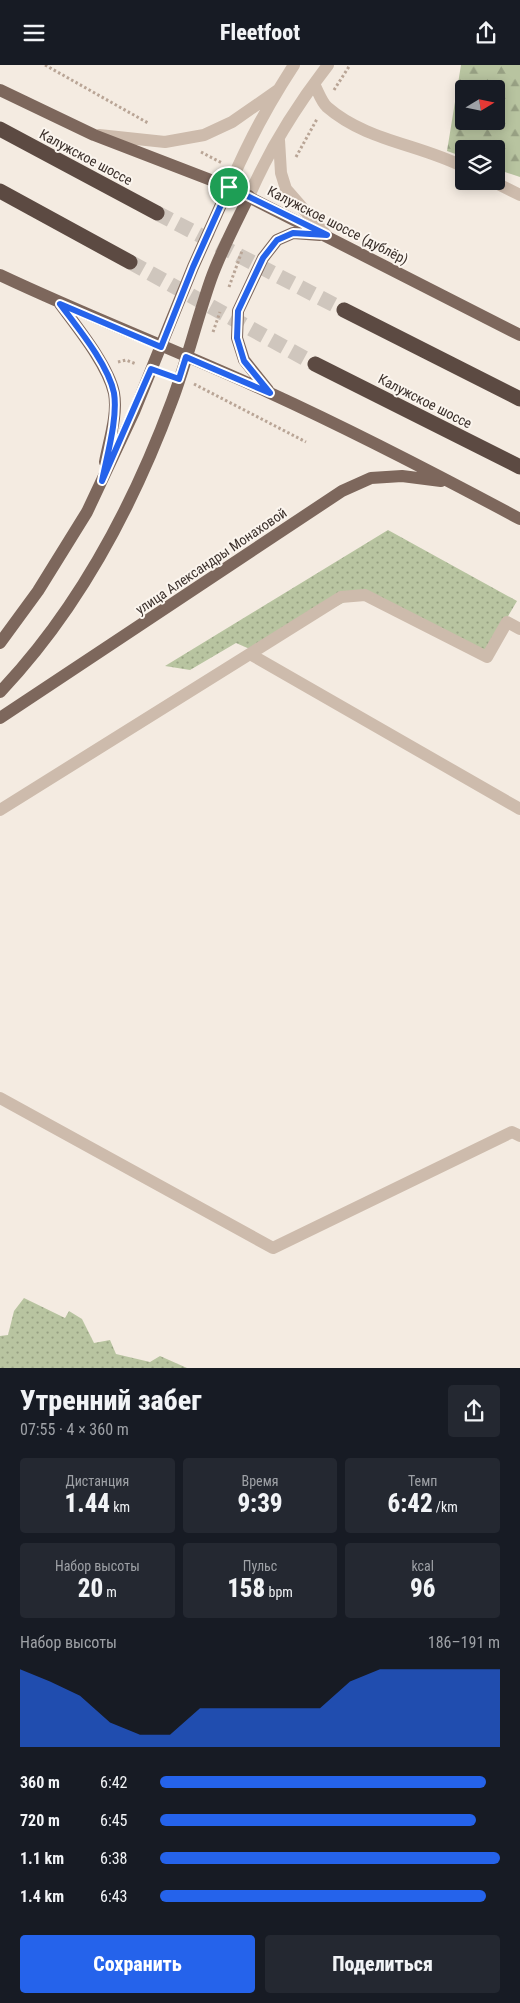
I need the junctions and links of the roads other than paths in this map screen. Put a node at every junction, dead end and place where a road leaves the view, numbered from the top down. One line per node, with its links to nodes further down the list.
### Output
1 (294, 65): 5 (street)
2 (328, 65): 3 (street)
3 (314, 84): 8 (street); 9 (street)
4 (0, 90): 7 (main road, Калужское шоссе (дублёр))
5 (278, 90): 7 (street); 10 (street)
6 (0, 129): 15 (highway, Калужское шоссе)
7 (94, 135): 10 (main road, Калужское шоссе (дублёр))
8 (279, 138): 14 (street); 16 (street)
9 (455, 162)
10 (229, 187): 14 (main road, Калужское шоссе (дублёр)); 22 (main road)
11 (505, 188): 13 (street)
12 (0, 191): 17 (highway)
13 (520, 195)
14 (249, 196): 16 (main road, Калужское шоссе (дублёр)); 23 (main road)
15 (157, 213)
16 (327, 235): 21 (main road, Калужское шоссе (дублёр)); 25 (main road)
17 (130, 262)
18 (0, 275): 19 (main road)
19 (60, 304): 22 (main road); 28 (main road)
20 (344, 310): 26 (highway)
21 (520, 335)
22 (161, 347): 23 (main road); 28 (main road)
23 (186, 357): 25 (main road); 34 (main road)
24 (316, 364): 27 (highway, Калужское шоссе)
25 (270, 393): 29 (main road)
26 (520, 399)
27 (520, 467)
28 (102, 481): 32 (main road)
29 (453, 483): 30 (main road); 35 (main road, улица Александры Монаховой)
30 (520, 519)
31 (520, 629): 33 (street)
32 (0, 643)
33 (250, 654): 36 (street); 37 (street)
34 (0, 692)
35 (0, 718)
36 (520, 809)
37 (0, 810)
38 (0, 1098): 39 (street)
39 (520, 1136)

